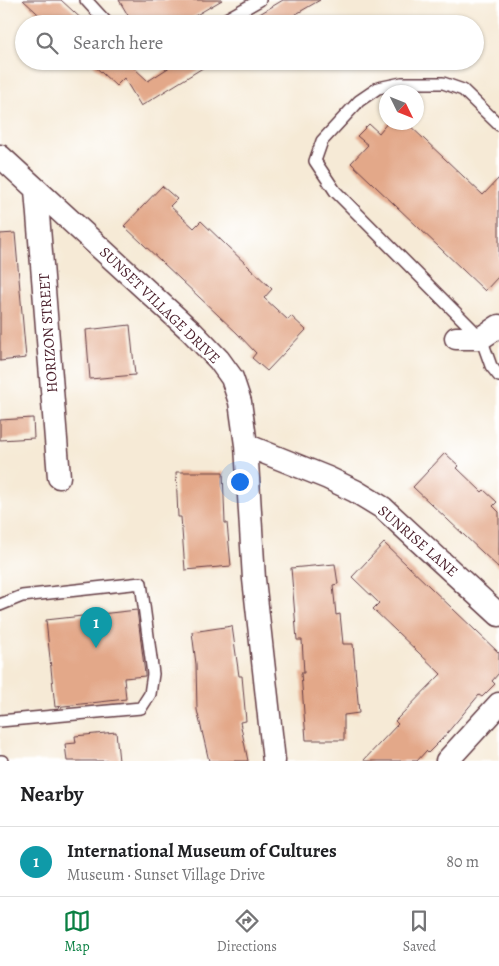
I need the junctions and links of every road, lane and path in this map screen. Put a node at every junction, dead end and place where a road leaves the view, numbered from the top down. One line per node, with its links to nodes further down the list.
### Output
1 (86, 0): 3 (lane)
2 (260, 0): 4 (lane)
3 (100, 15)
4 (233, 15)
5 (499, 125): 8 (lane)
6 (0, 156): 7 (street, SUNSET VILLAGE DRIVE)
7 (36, 190): 11 (street, SUNSET VILLAGE DRIVE); 12 (street, HORIZON STREET)
8 (490, 332): 9 (street); 10 (lane)
9 (456, 338)
10 (499, 376)
11 (246, 445): 14 (street, SUNRISE LANE); 17 (street, SUNSET VILLAGE DRIVE)
12 (59, 477)
13 (0, 605): 16 (lane)
14 (499, 615)
15 (499, 704): 18 (street)
16 (0, 722)
17 (274, 761)
18 (447, 761)

